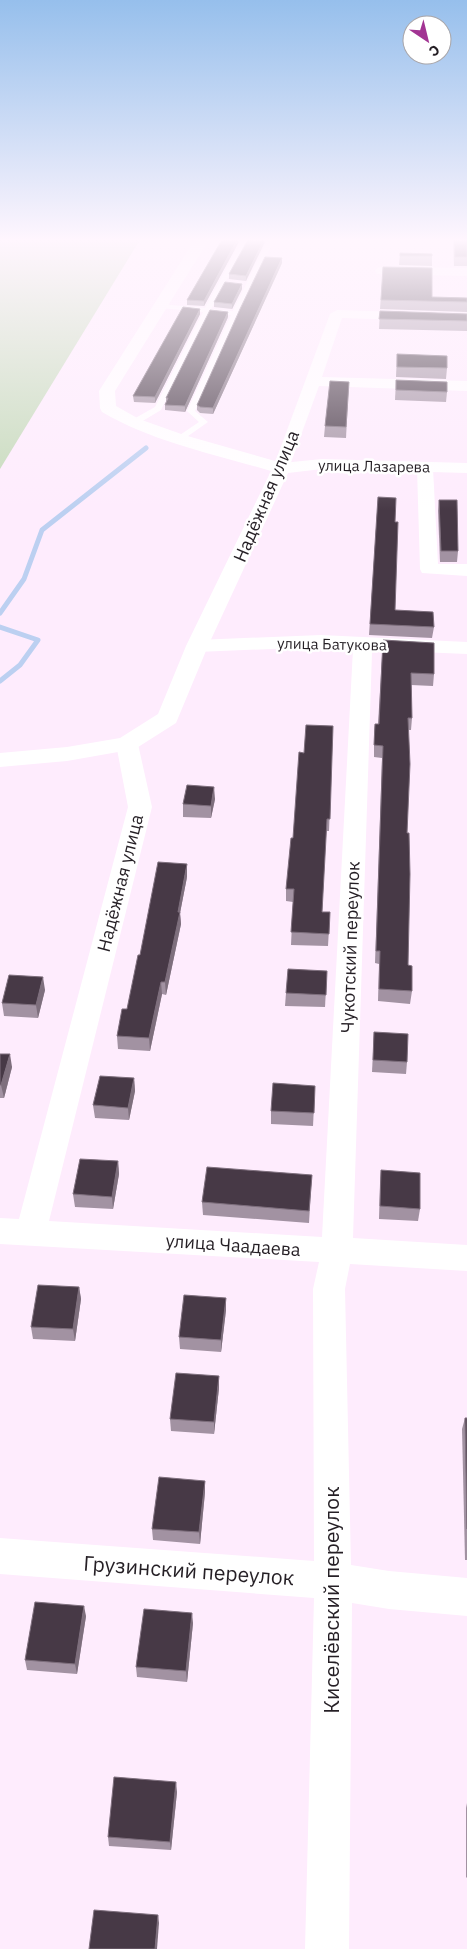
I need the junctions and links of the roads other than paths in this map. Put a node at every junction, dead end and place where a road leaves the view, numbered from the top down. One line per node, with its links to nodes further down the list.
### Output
1 (146, 329): 7 (street)
2 (198, 329): 7 (lane)
3 (228, 329): 8 (lane)
4 (332, 329): 5 (street, Надёжная улица)
5 (313, 381): 6 (street); 9 (street, Надёжная улица)
6 (467, 386)
7 (133, 423): 8 (street)
8 (178, 439): 9 (street)
9 (281, 468): 10 (street, улица Лазарева); 14 (street, Надёжная улица)
10 (425, 468): 11 (street, улица Лазарева); 12 (street)
11 (467, 468)
12 (467, 570)
13 (364, 643): 14 (street, улица Батукова); 15 (street, улица Батукова); 20 (street, Чукотский переулок)
14 (197, 646): 16 (street, Надёжная улица)
15 (467, 648)
16 (127, 744): 17 (street); 19 (street, Надёжная улица)
17 (0, 760)
18 (0, 1230): 19 (street, улица Чаадаева)
19 (31, 1232): 20 (street, улица Чаадаева)
20 (337, 1251): 21 (street, улица Чаадаева); 23 (street, Киселёвский переулок)
21 (467, 1258)
22 (0, 1556): 23 (street, Грузинский переулок)
23 (333, 1581): 24 (street, Грузинский переулок); 25 (street, Киселёвский переулок)
24 (467, 1597)
25 (327, 1949)

